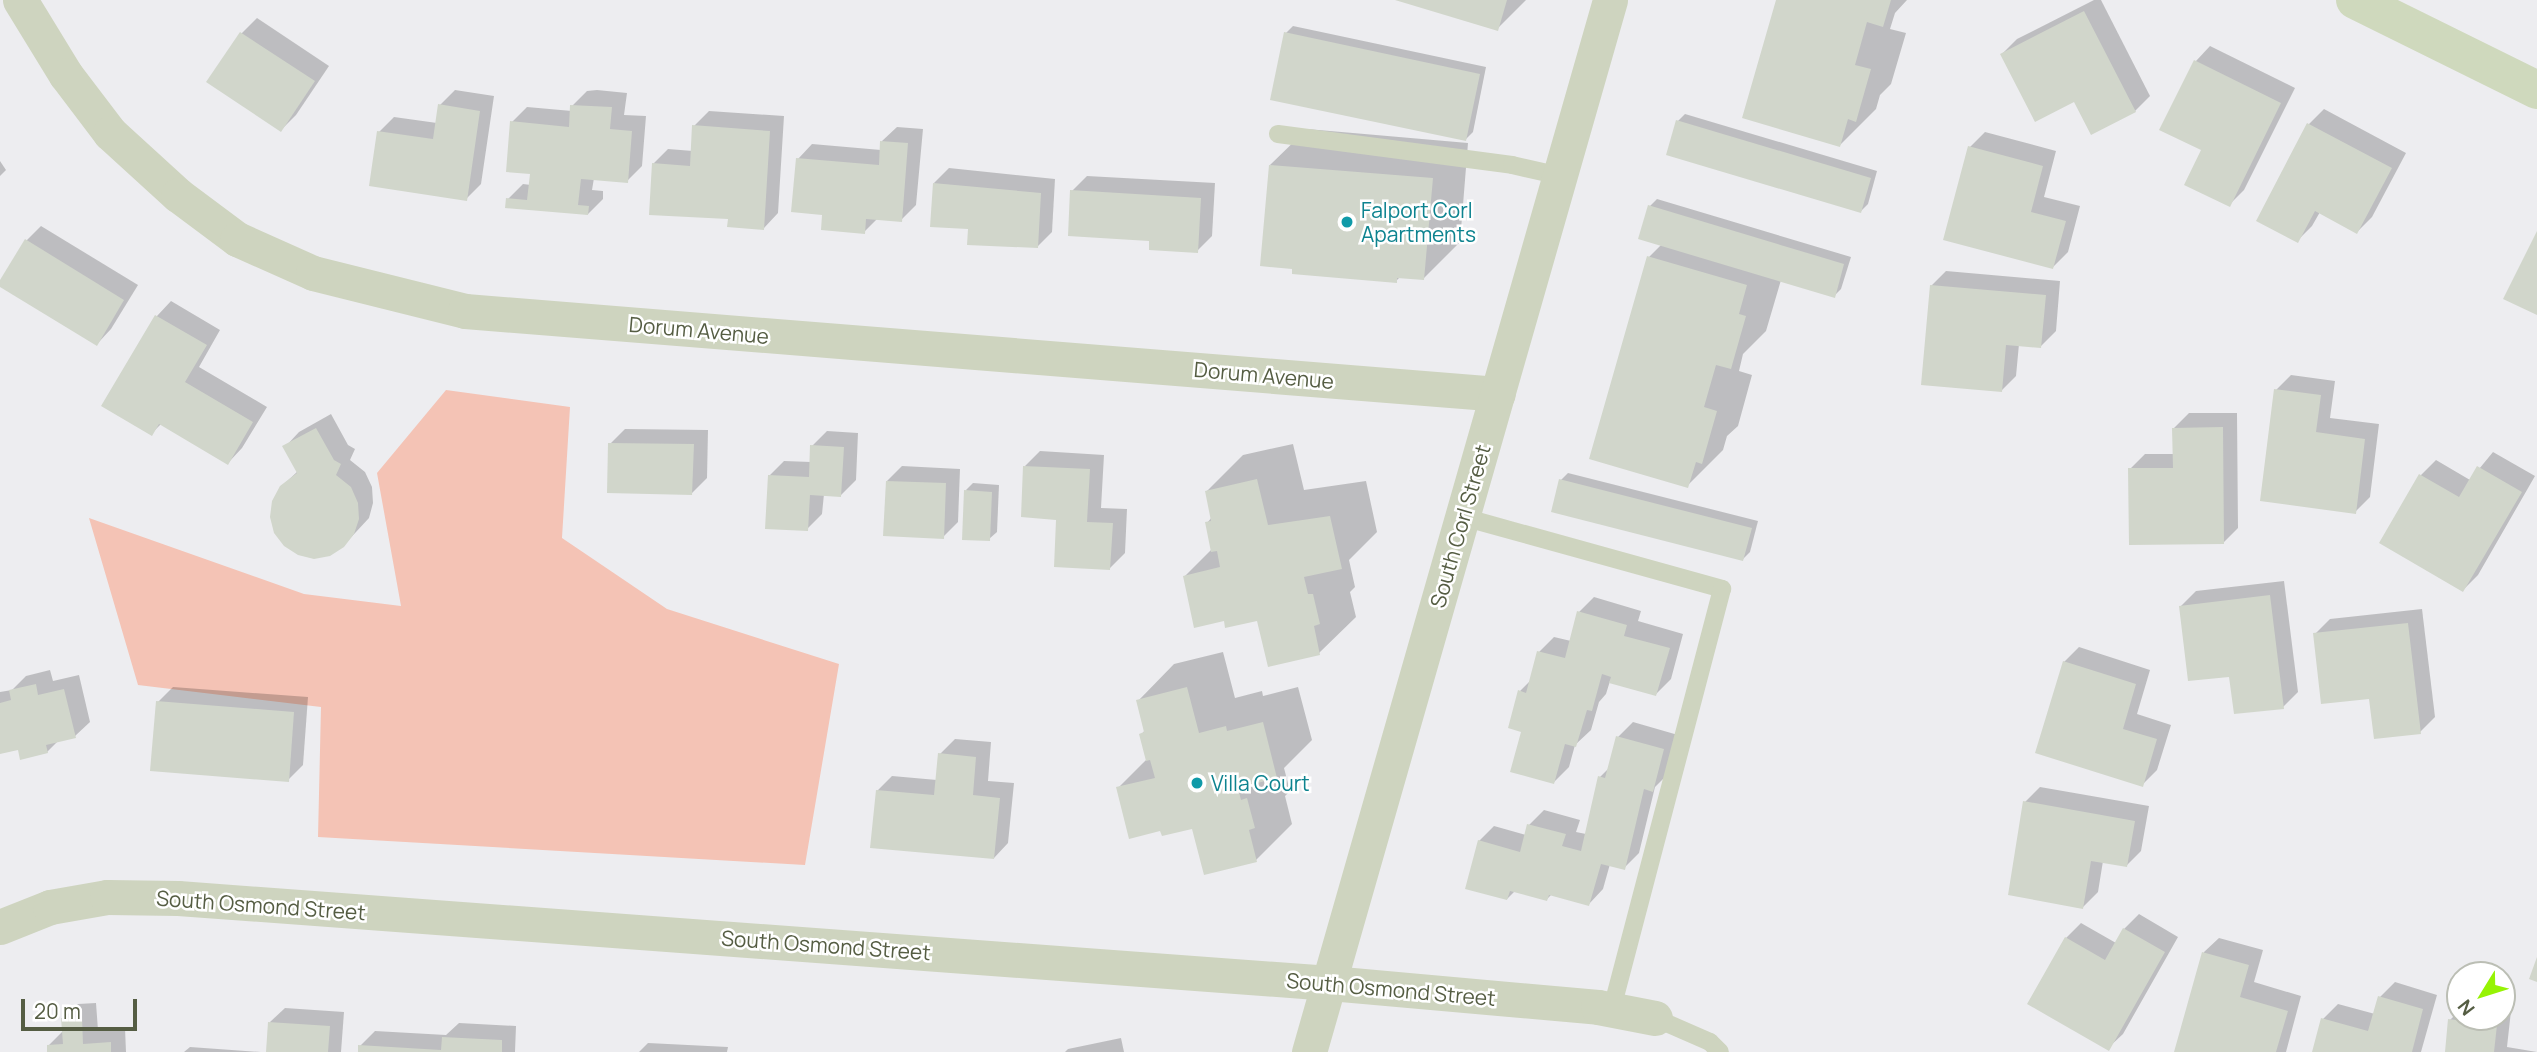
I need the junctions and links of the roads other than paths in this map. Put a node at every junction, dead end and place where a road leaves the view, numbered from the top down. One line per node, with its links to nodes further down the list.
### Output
1 (20, 0): 7 (street, Dorum Avenue)
2 (1610, 0): 6 (street, South Corl Street)
3 (2355, 0): 4 (main road)
4 (2537, 90)
5 (1278, 134): 6 (lane)
6 (1560, 176): 7 (street, South Corl Street)
7 (1498, 394): 8 (street, South Corl Street)
8 (1462, 517): 10 (street, South Corl Street); 11 (lane)
9 (0, 927): 10 (street, South Osmond Street)
10 (1330, 983): 11 (street, South Osmond Street); 13 (street, South Corl Street)
11 (1612, 1009): 12 (street, South Osmond Street)
12 (1656, 1018): 14 (lane)
13 (1309, 1052)
14 (1720, 1052)

